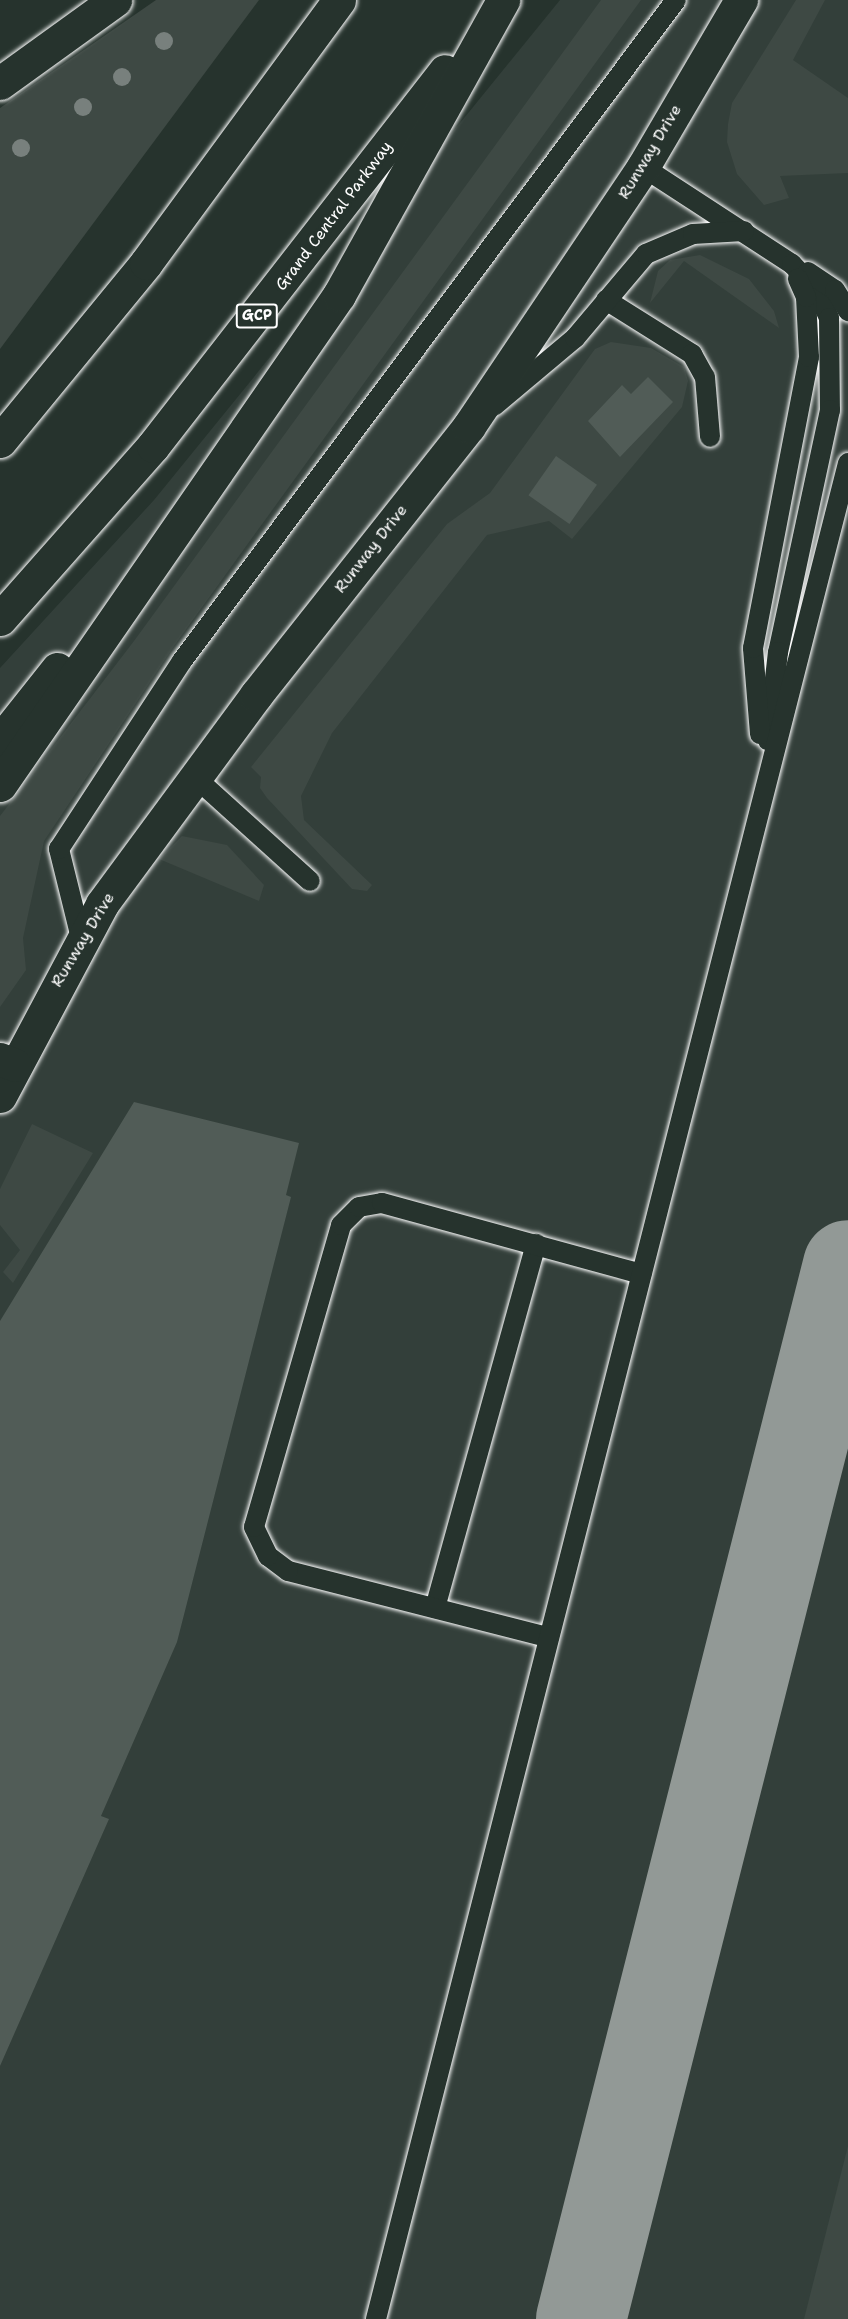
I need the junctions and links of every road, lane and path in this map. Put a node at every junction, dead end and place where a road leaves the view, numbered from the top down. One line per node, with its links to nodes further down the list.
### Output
1 (115, 0): 6 (main road)
2 (339, 0): 14 (main road)
3 (500, 0): 16 (main road); 17 (main road, Grand Central Parkway / GCP)
4 (676, 0): 23 (lane)
5 (741, 0): 7 (main road, Runway Drive)
6 (0, 83)
7 (643, 167): 8 (lane); 12 (main road, Runway Drive)
8 (747, 231): 9 (lane); 10 (lane)
9 (792, 264): 11 (lane); 21 (lane); 21 (lane)
10 (606, 300): 12 (lane); 13 (lane)
11 (848, 310)
12 (469, 426): 19 (main road, Runway Drive)
13 (710, 437)
14 (0, 441)
15 (848, 464): 21 (lane)
16 (216, 471): 18 (main road); 20 (main road)
17 (0, 619)
18 (0, 741)
19 (197, 779): 22 (lane); 23 (main road, Runway Drive)
20 (0, 785)
21 (764, 785): 27 (lane)
22 (310, 881)
23 (81, 938): 24 (main road, Runway Drive)
24 (7, 1062): 25 (main road, Runway Drive)
25 (0, 1096)
26 (536, 1244): 27 (lane); 28 (lane); 28 (lane)
27 (641, 1274): 29 (lane)
28 (435, 1608): 29 (lane)
29 (547, 1637): 30 (lane)
30 (376, 2319)

